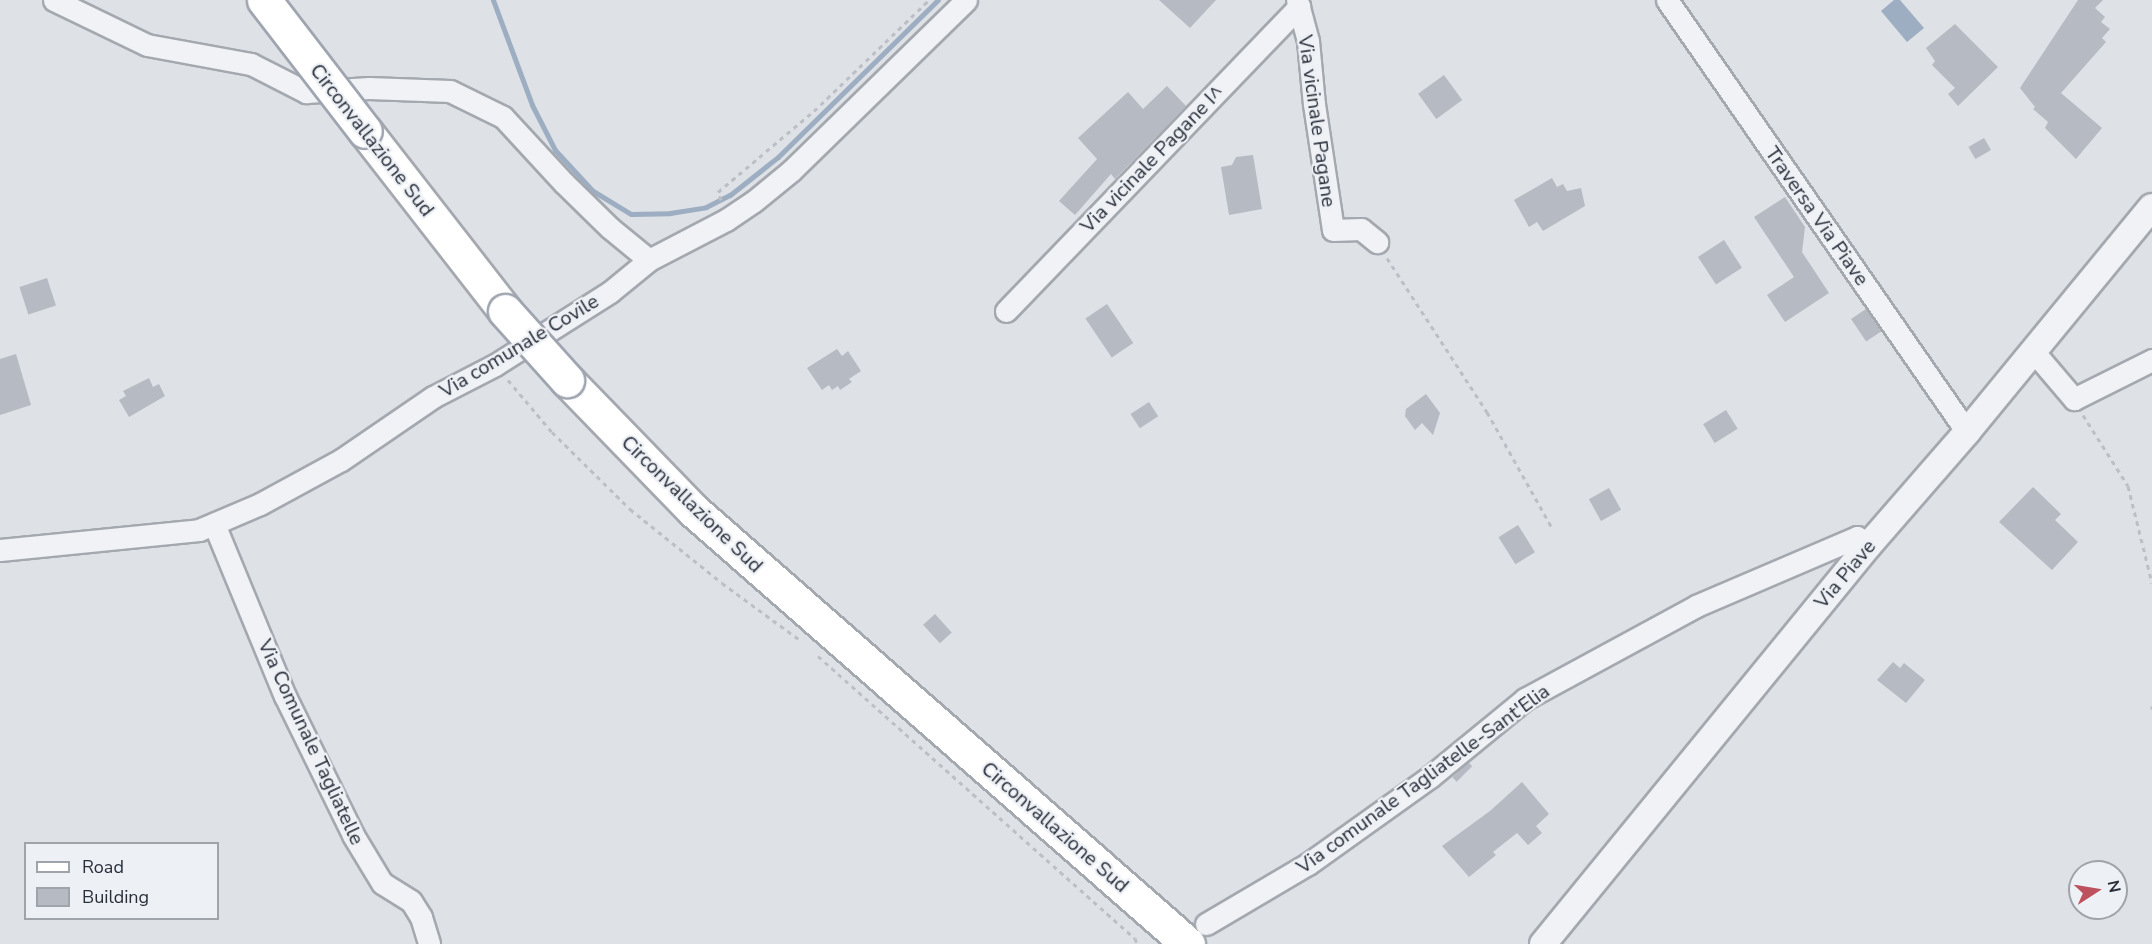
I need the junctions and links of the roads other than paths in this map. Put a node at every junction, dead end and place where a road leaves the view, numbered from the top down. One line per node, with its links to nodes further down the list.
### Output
1 (54, 0): 8 (street)
2 (264, 0): 16 (main road, Circonvallazione Sud, bridge)
3 (966, 0): 8 (street, Via comunale Covile)
4 (1667, 0): 12 (street, Traversa Via Piave)
5 (1298, 3): 7 (street, Via vicinale Pagane); 9 (street, Via vicinale Pagane I^)
6 (2152, 207): 10 (street, Via Piave)
7 (1377, 242)
8 (649, 260): 13 (street, Via comunale Covile)
9 (1006, 311)
10 (2034, 352): 11 (street); 12 (street, Via Piave)
11 (2152, 360)
12 (1967, 432): 14 (street, Via Piave)
13 (214, 524): 15 (street, Via comunale Covile); 17 (street, Via Comunale Tagliatelle)
14 (1868, 546): 16 (street, Via comunale Tagliatelle-Sant'Elia); 18 (street, Via Piave)
15 (0, 550)
16 (1197, 934)
17 (429, 944)
18 (1543, 944)

